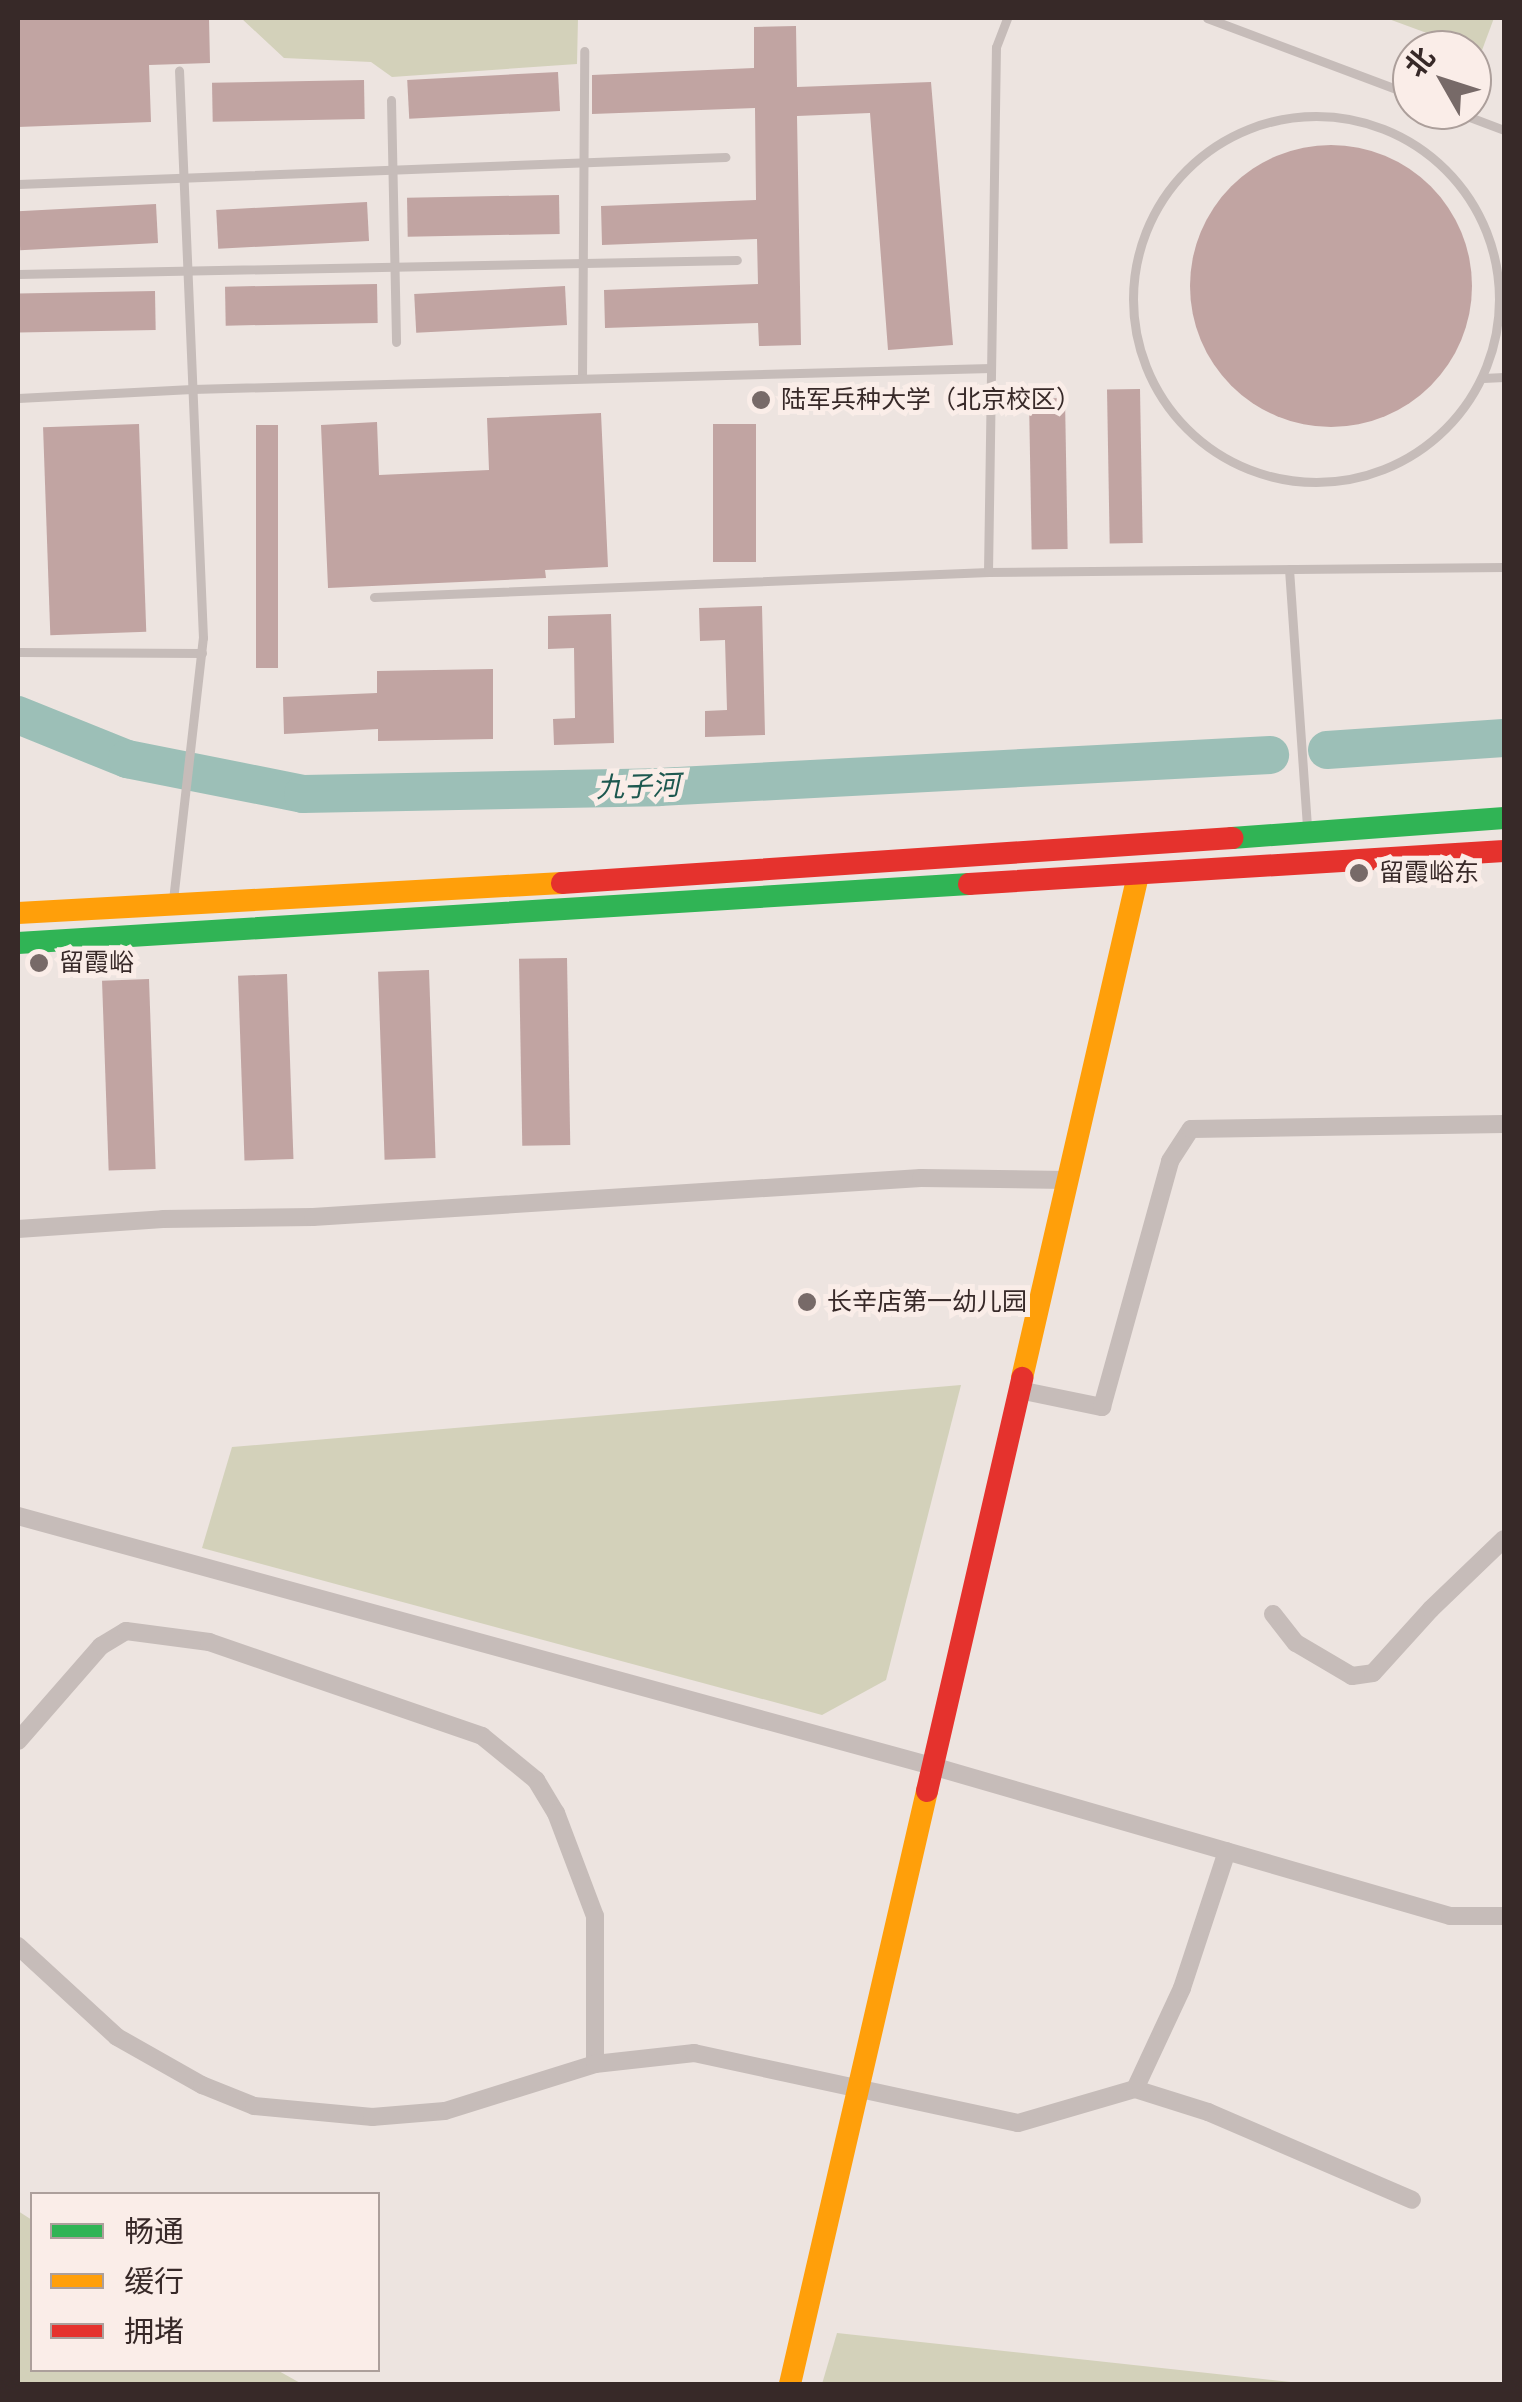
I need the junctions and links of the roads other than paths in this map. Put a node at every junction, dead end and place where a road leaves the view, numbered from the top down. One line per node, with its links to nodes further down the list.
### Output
1 (1007, 18): 18 (lane)
2 (1207, 18): 5 (lane)
3 (584, 51): 8 (lane)
4 (179, 70): 10 (lane)
5 (1392, 87)
6 (391, 100): 9 (lane)
7 (725, 157): 8 (lane)
8 (583, 162): 9 (lane); 13 (lane)
9 (392, 169): 10 (lane); 14 (lane)
10 (184, 178): 11 (lane); 15 (lane)
11 (18, 184)
12 (737, 260): 13 (lane)
13 (582, 263): 14 (lane); 20 (lane)
14 (394, 266): 15 (lane); 17 (lane)
15 (188, 270): 16 (lane); 22 (lane)
16 (18, 274)
17 (396, 342)
18 (991, 368): 20 (lane); 26 (lane)
19 (1504, 377): 21 (lane)
20 (582, 378): 22 (lane)
21 (1483, 378): 21 (lane)
22 (192, 389): 23 (lane); 29 (lane)
23 (18, 398)
24 (1504, 567): 25 (lane)
25 (1289, 569): 26 (lane); 31 (lane)
26 (988, 572): 27 (lane)
27 (374, 597)
28 (18, 652): 29 (lane)
29 (202, 653): 34 (lane)
30 (1504, 818): 31 (main road)
31 (1307, 831): 34 (main road)
32 (1504, 851): 33 (main road)
33 (1138, 874): 36 (main road); 38 (main road)
34 (172, 906): 35 (main road)
35 (18, 913)
36 (18, 944)
37 (1504, 1124): 40 (street)
38 (1068, 1180): 39 (street); 40 (main road)
39 (18, 1229)
40 (1019, 1390): 45 (main road)
41 (18, 1516): 45 (street)
42 (1504, 1540): 43 (street)
43 (1273, 1614)
44 (18, 1742): 49 (street)
45 (932, 1766): 46 (street); 50 (main road)
46 (1226, 1851): 47 (street); 51 (street)
47 (1504, 1916)
48 (18, 1946): 49 (street)
49 (595, 2064): 50 (street)
50 (858, 2089): 51 (street); 53 (main road)
51 (1135, 2089): 52 (street)
52 (1412, 2200)
53 (790, 2384)

